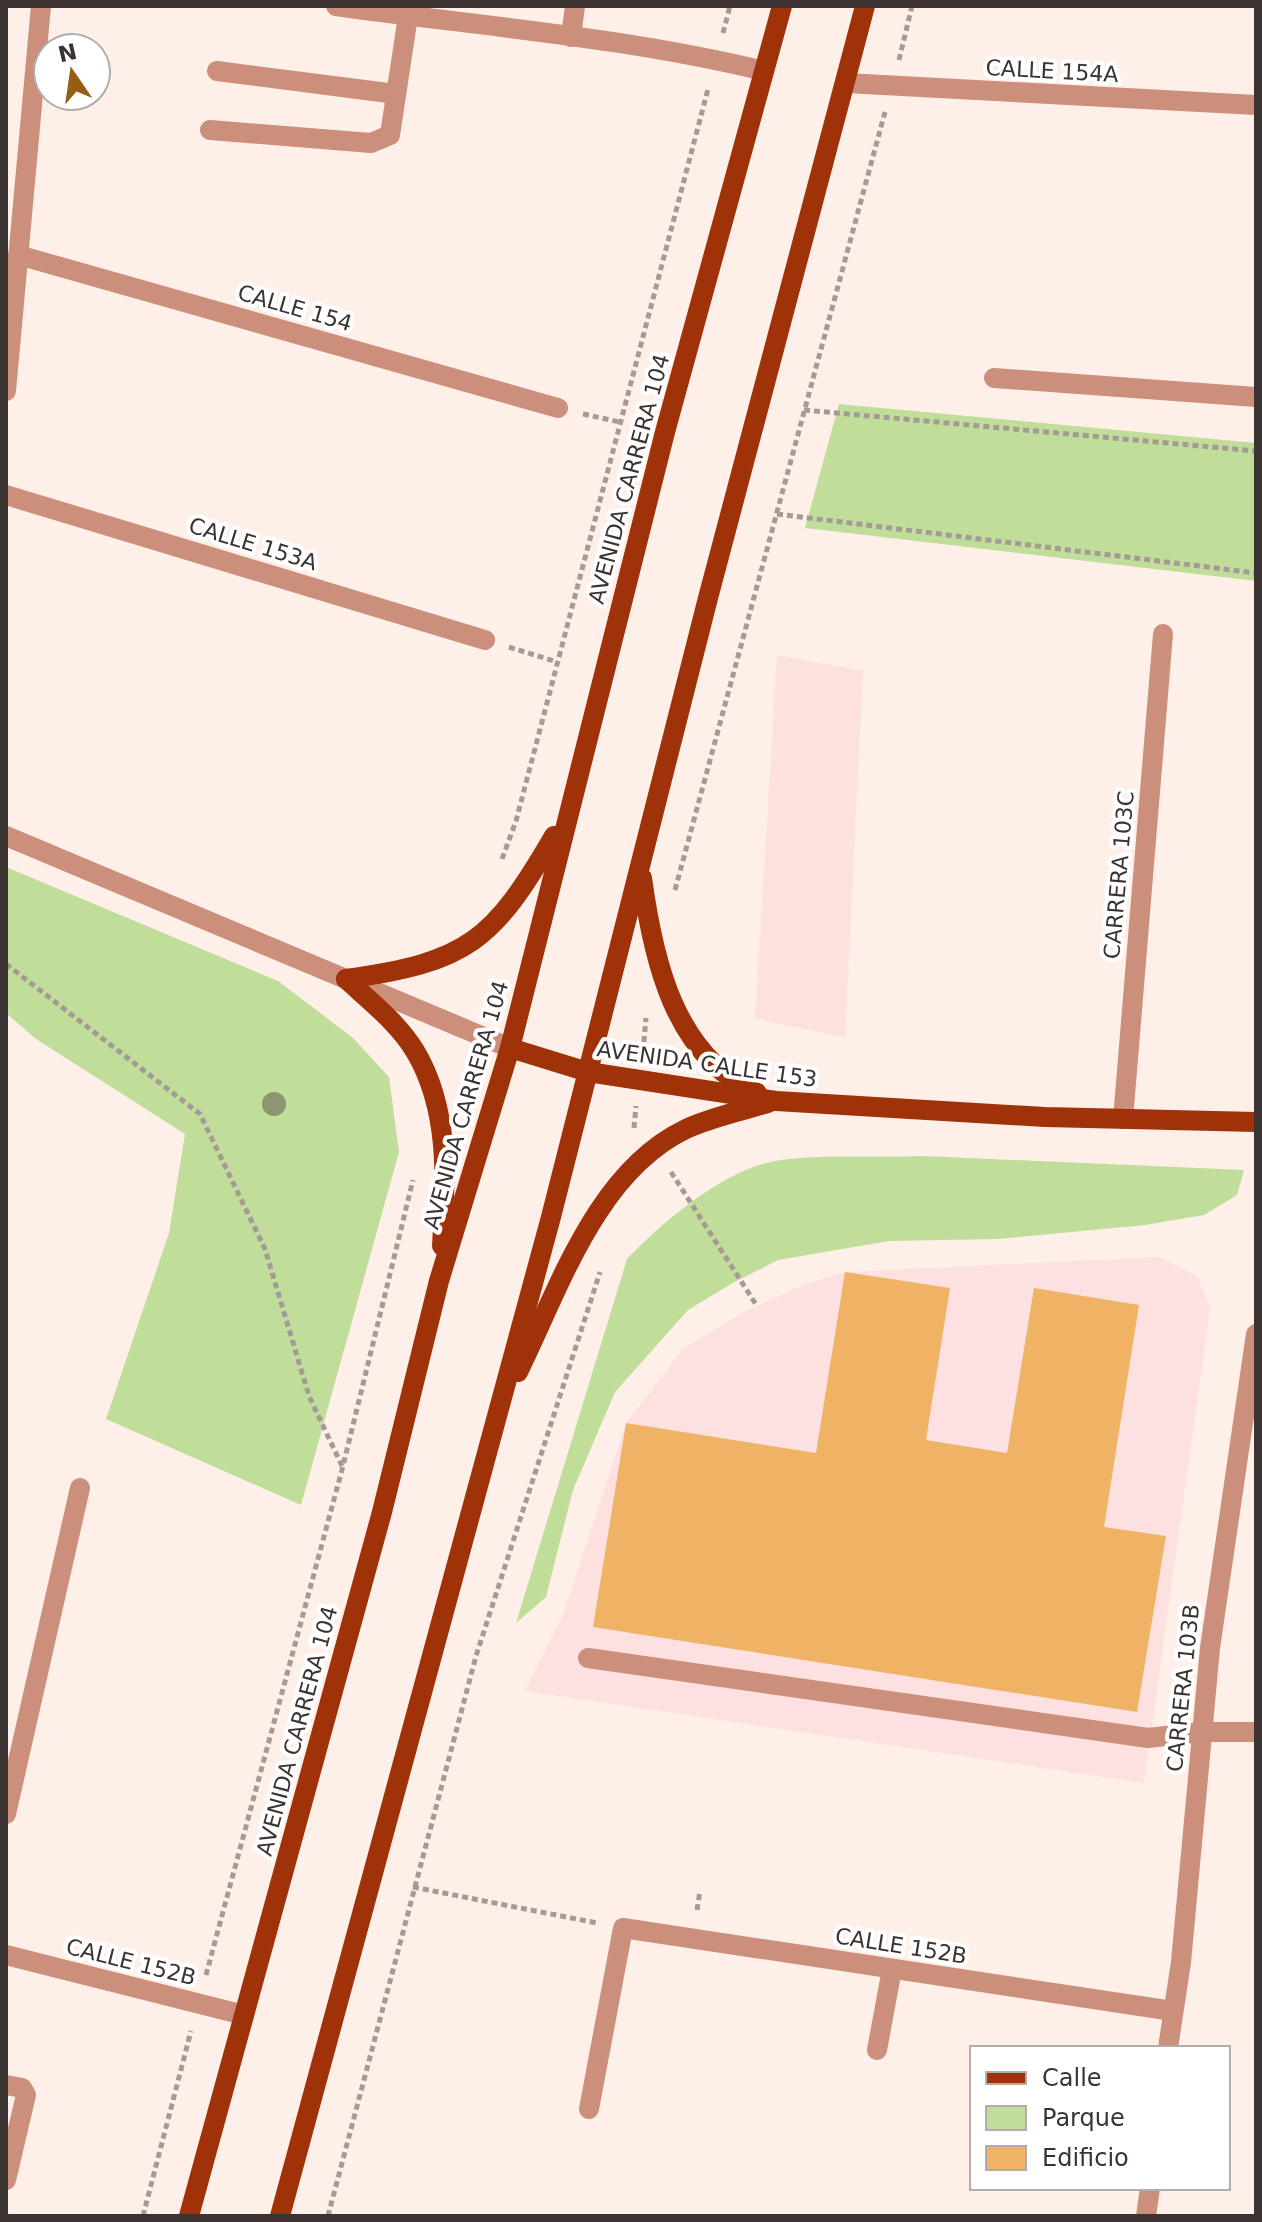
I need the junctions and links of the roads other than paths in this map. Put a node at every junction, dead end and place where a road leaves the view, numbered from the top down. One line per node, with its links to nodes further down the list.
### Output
1 (41, 6): 14 (street)
2 (336, 6): 6 (street)
3 (575, 6): 7 (street)
4 (782, 6): 9 (main road, AVENIDA CARRERA 104)
5 (865, 6): 10 (main road)
6 (408, 16): 7 (street); 11 (street)
7 (571, 37): 9 (street)
8 (217, 71): 11 (street)
9 (764, 71): 22 (main road, AVENIDA CARRERA 104)
10 (846, 83): 12 (street, CALLE 154A); 24 (main road)
11 (396, 94): 13 (street)
12 (1256, 105)
13 (210, 130)
14 (18, 255): 16 (street); 18 (street, CALLE 154)
15 (994, 378): 17 (street)
16 (6, 391)
17 (1256, 397)
18 (558, 408)
19 (6, 495): 21 (street, CALLE 153A)
20 (1163, 634): 29 (street, CARRERA 103C)
21 (485, 640)
22 (567, 816): 25 (main road); 26 (main road, AVENIDA CARRERA 104)
23 (6, 836): 25 (street, AVENIDA CALLE 153)
24 (640, 866): 27 (main road); 28 (main road)
25 (346, 979): 26 (street, AVENIDA CALLE 153); 31 (main road)
26 (510, 1048): 27 (main road, AVENIDA CALLE 153); 31 (main road, AVENIDA CARRERA 104)
27 (588, 1072): 28 (main road, AVENIDA CALLE 153); 33 (main road)
28 (776, 1101): 29 (main road, AVENIDA CALLE 153); 33 (main road)
29 (1123, 1119): 30 (main road, AVENIDA CALLE 153)
30 (1256, 1122)
31 (439, 1281): 42 (main road, AVENIDA CARRERA 104)
32 (1256, 1334): 36 (street, CARRERA 103B)
33 (496, 1417): 50 (main road)
34 (80, 1488): 38 (street)
35 (588, 1658): 36 (street)
36 (1201, 1732): 37 (street); 41 (street, CARRERA 103B)
37 (1256, 1732)
38 (6, 1814)
39 (6, 1955): 42 (street, CALLE 152B)
40 (892, 1969): 41 (street, CALLE 152B); 44 (street); 46 (street, CALLE 152B)
41 (1173, 2011): 43 (street, CARRERA 103B)
42 (244, 2015): 49 (main road, AVENIDA CARRERA 104)
43 (1168, 2046)
44 (877, 2050)
45 (6, 2085): 47 (street)
46 (589, 2109)
47 (6, 2180)
48 (1150, 2190): 51 (street)
49 (189, 2216)
50 (280, 2216)
51 (1146, 2216)

